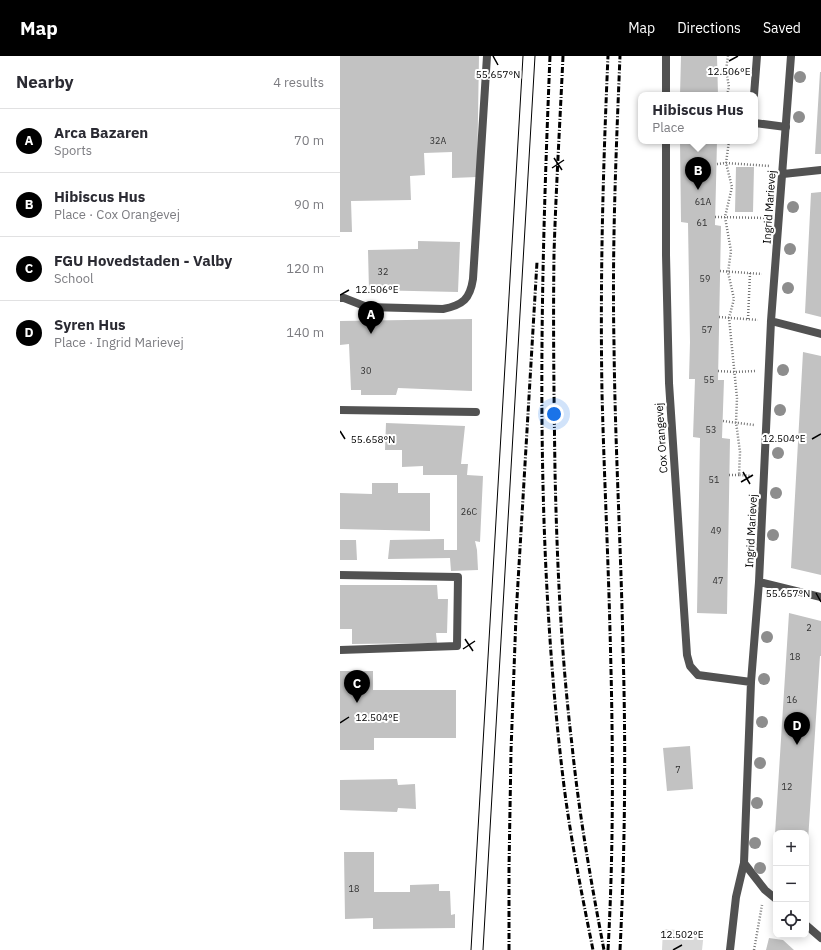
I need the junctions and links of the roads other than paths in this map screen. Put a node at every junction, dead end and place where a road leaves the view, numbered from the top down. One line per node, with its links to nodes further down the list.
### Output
1 (487, 56): 12 (street)
2 (666, 56): 5 (street)
3 (757, 56): 6 (street)
4 (791, 56): 8 (street, Ingrid Marievej)
5 (666, 92)
6 (754, 92)
7 (758, 123): 8 (street)
8 (786, 127): 10 (street, Ingrid Marievej)
9 (666, 144): 21 (street, Cox Orangevej)
10 (783, 170): 11 (street); 13 (street, Ingrid Marievej)
11 (821, 170)
12 (340, 298)
13 (771, 321): 14 (street); 18 (street, Ingrid Marievej)
14 (821, 334)
15 (340, 410): 16 (street)
16 (476, 412)
17 (340, 575): 20 (street)
18 (759, 582): 19 (street); 21 (street, Ingrid Marievej)
19 (821, 597)
20 (340, 650)
21 (751, 682): 22 (street, Ingrid Marievej)
22 (744, 863): 23 (street); 26 (street, Ingrid Marievej)
23 (773, 897)
24 (809, 928): 25 (street)
25 (821, 938)
26 (730, 950)

